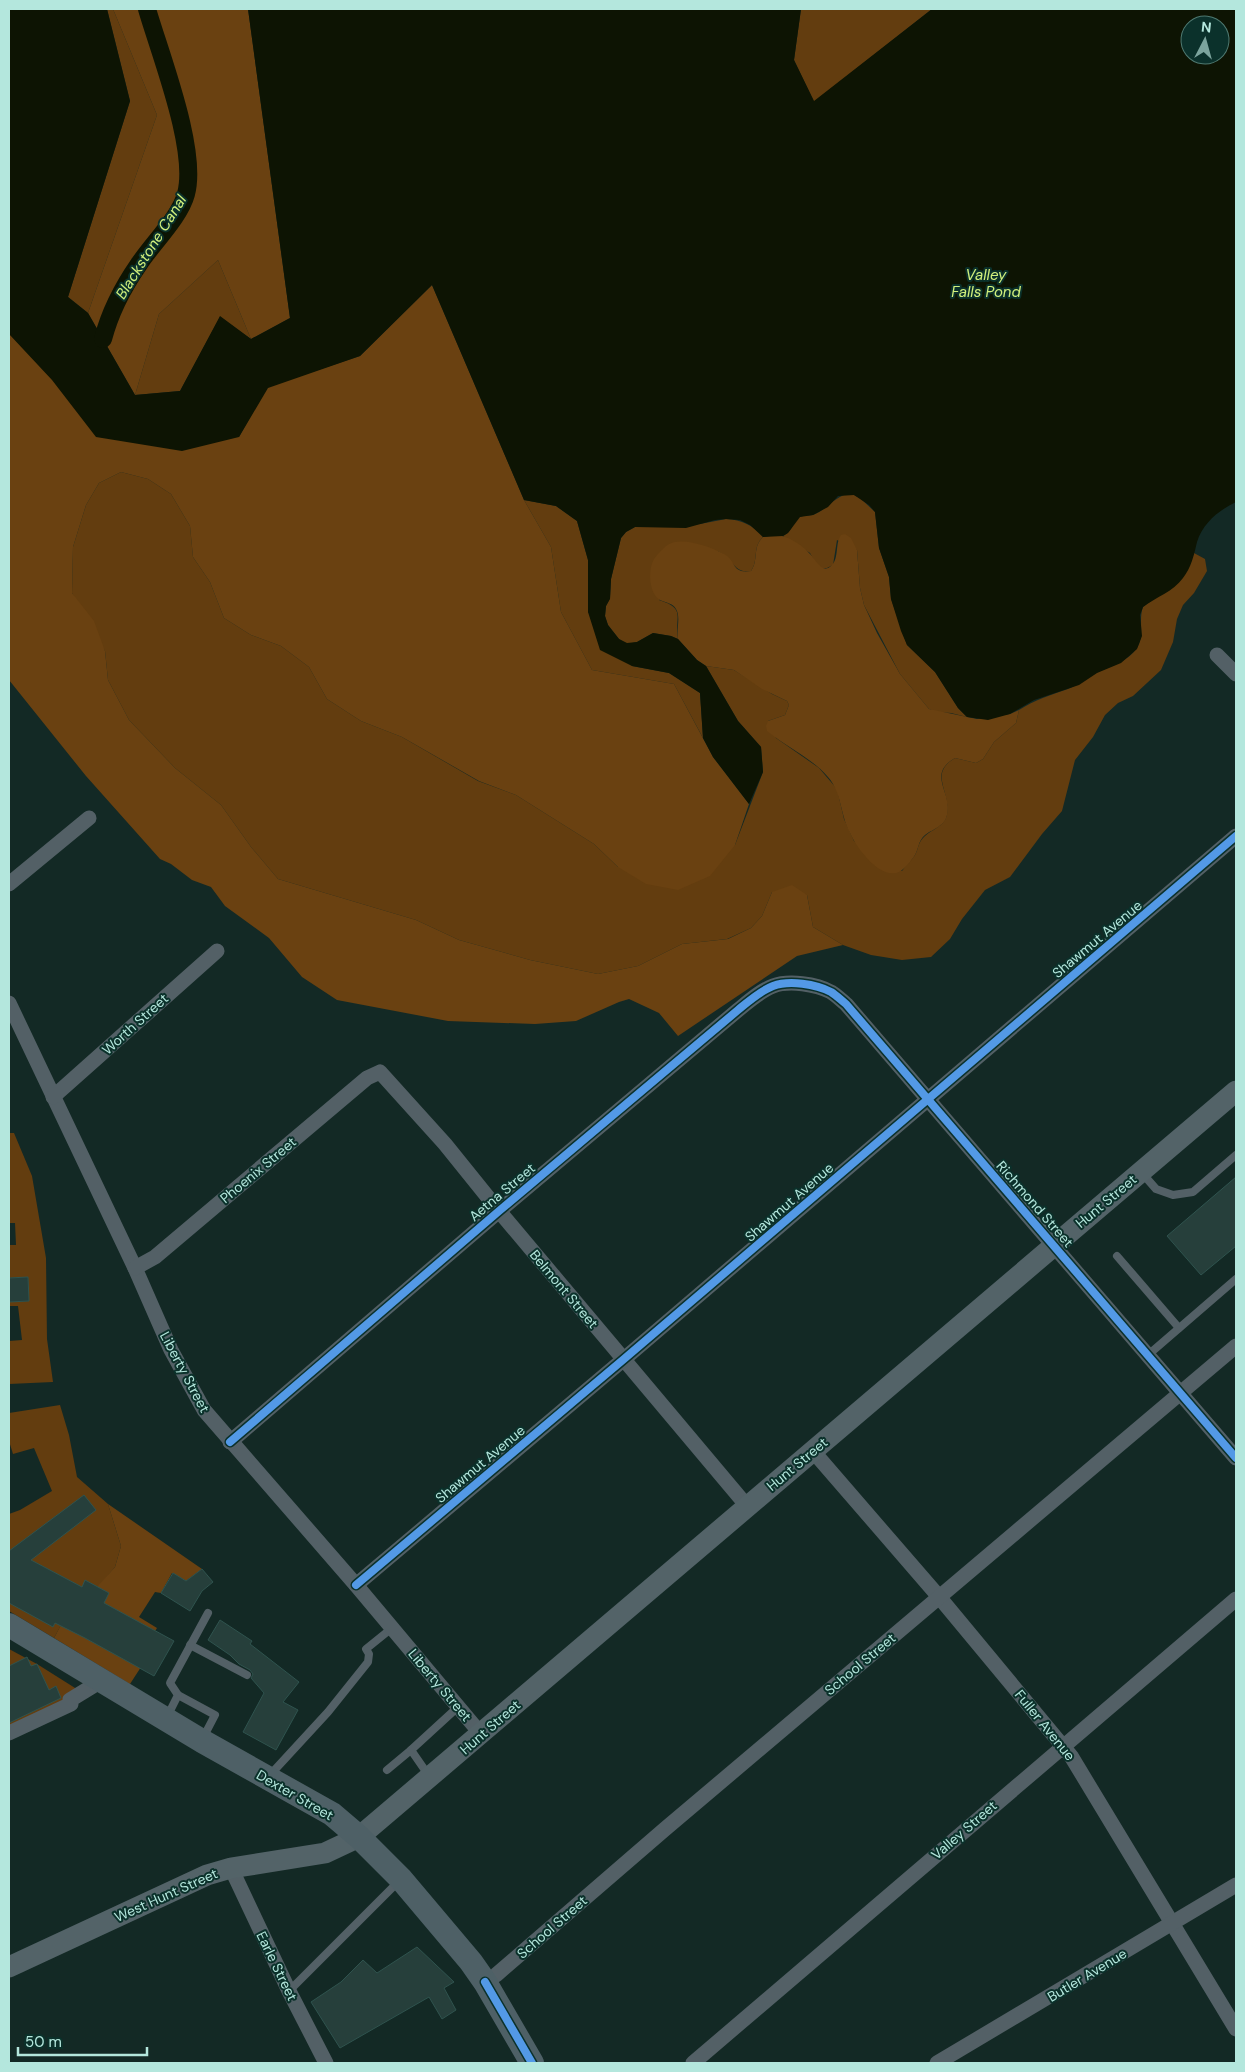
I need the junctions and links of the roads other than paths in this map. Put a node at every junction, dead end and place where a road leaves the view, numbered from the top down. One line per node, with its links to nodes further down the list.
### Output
1 (1217, 655): 2 (street)
2 (1236, 674)
3 (89, 818): 5 (street)
4 (1236, 836): 12 (street, Shawmut Avenue)
5 (9, 884)
6 (217, 951): 11 (street, Worth Street)
7 (802, 984): 12 (street, Richmond Street); 15 (street, Aetna Street)
8 (9, 1003): 11 (street, Liberty Street)
9 (380, 1072): 15 (street, Belmont Street); 18 (street, Phoenix Street)
10 (1236, 1090): 14 (main road, Hunt Street)
11 (53, 1097): 18 (street, Liberty Street)
12 (929, 1099): 16 (street, Richmond Street); 23 (street, Shawmut Avenue)
13 (1236, 1154): 14 (lane)
14 (1141, 1172): 16 (main road, Hunt Street)
15 (499, 1211): 23 (street, Belmont Street); 25 (street, Aetna Street)
16 (1054, 1246): 22 (street, Richmond Street); 26 (main road, Hunt Street)
17 (1117, 1256): 20 (lane)
18 (135, 1268): 25 (street, Liberty Street)
19 (1236, 1279): 20 (lane)
20 (1179, 1328): 22 (lane)
21 (1236, 1346): 24 (street, School Street)
22 (1148, 1354): 24 (street, Richmond Street)
23 (624, 1359): 28 (street, Belmont Street); 29 (street, Shawmut Avenue)
24 (1181, 1394): 27 (street, Richmond Street); 30 (street, School Street)
25 (230, 1442): 29 (street, Liberty Street)
26 (812, 1450): 28 (main road, Hunt Street); 30 (street, Fuller Avenue)
27 (1236, 1458)
28 (747, 1506): 42 (main road, Hunt Street)
29 (356, 1585): 34 (street, Liberty Street)
30 (940, 1598): 44 (street, Fuller Avenue); 55 (street, School Street)
31 (1236, 1598): 44 (street, Valley Street)
32 (208, 1614): 35 (lane)
33 (9, 1625): 37 (main road, Dexter Street)
34 (392, 1628): 39 (street, Liberty Street); 47 (lane)
35 (190, 1645): 36 (lane); 38 (lane)
36 (247, 1675)
37 (101, 1681): 40 (main road, Dexter Street); 41 (street)
38 (178, 1695): 40 (lane); 43 (lane)
39 (458, 1707): 42 (street, Liberty Street); 45 (lane)
40 (165, 1719): 43 (main road, Dexter Street)
41 (9, 1733)
42 (481, 1734): 48 (main road, Hunt Street)
43 (202, 1740): 47 (main road, Dexter Street)
44 (1063, 1745): 53 (street, Fuller Avenue); 60 (street, Valley Street)
45 (411, 1750): 46 (lane); 48 (lane)
46 (387, 1770)
47 (267, 1778): 49 (main road, Dexter Street)
48 (430, 1778): 49 (main road, Hunt Street)
49 (359, 1837): 50 (main road, West Hunt Street); 51 (main road, Dexter Street)
50 (231, 1868): 54 (main road, West Hunt Street); 56 (street, Earle Street)
51 (401, 1879): 55 (main road, Dexter Street); 56 (lane)
52 (1236, 1885): 53 (street, Butler Avenue)
53 (1174, 1924): 57 (street, Fuller Avenue); 61 (street, Butler Avenue)
54 (9, 1967)
55 (484, 1982): 59 (main road, Dexter Street)
56 (289, 1991): 58 (street, Earle Street)
57 (1236, 2029)
58 (326, 2063)
59 (532, 2063)
60 (693, 2063)
61 (937, 2063)

